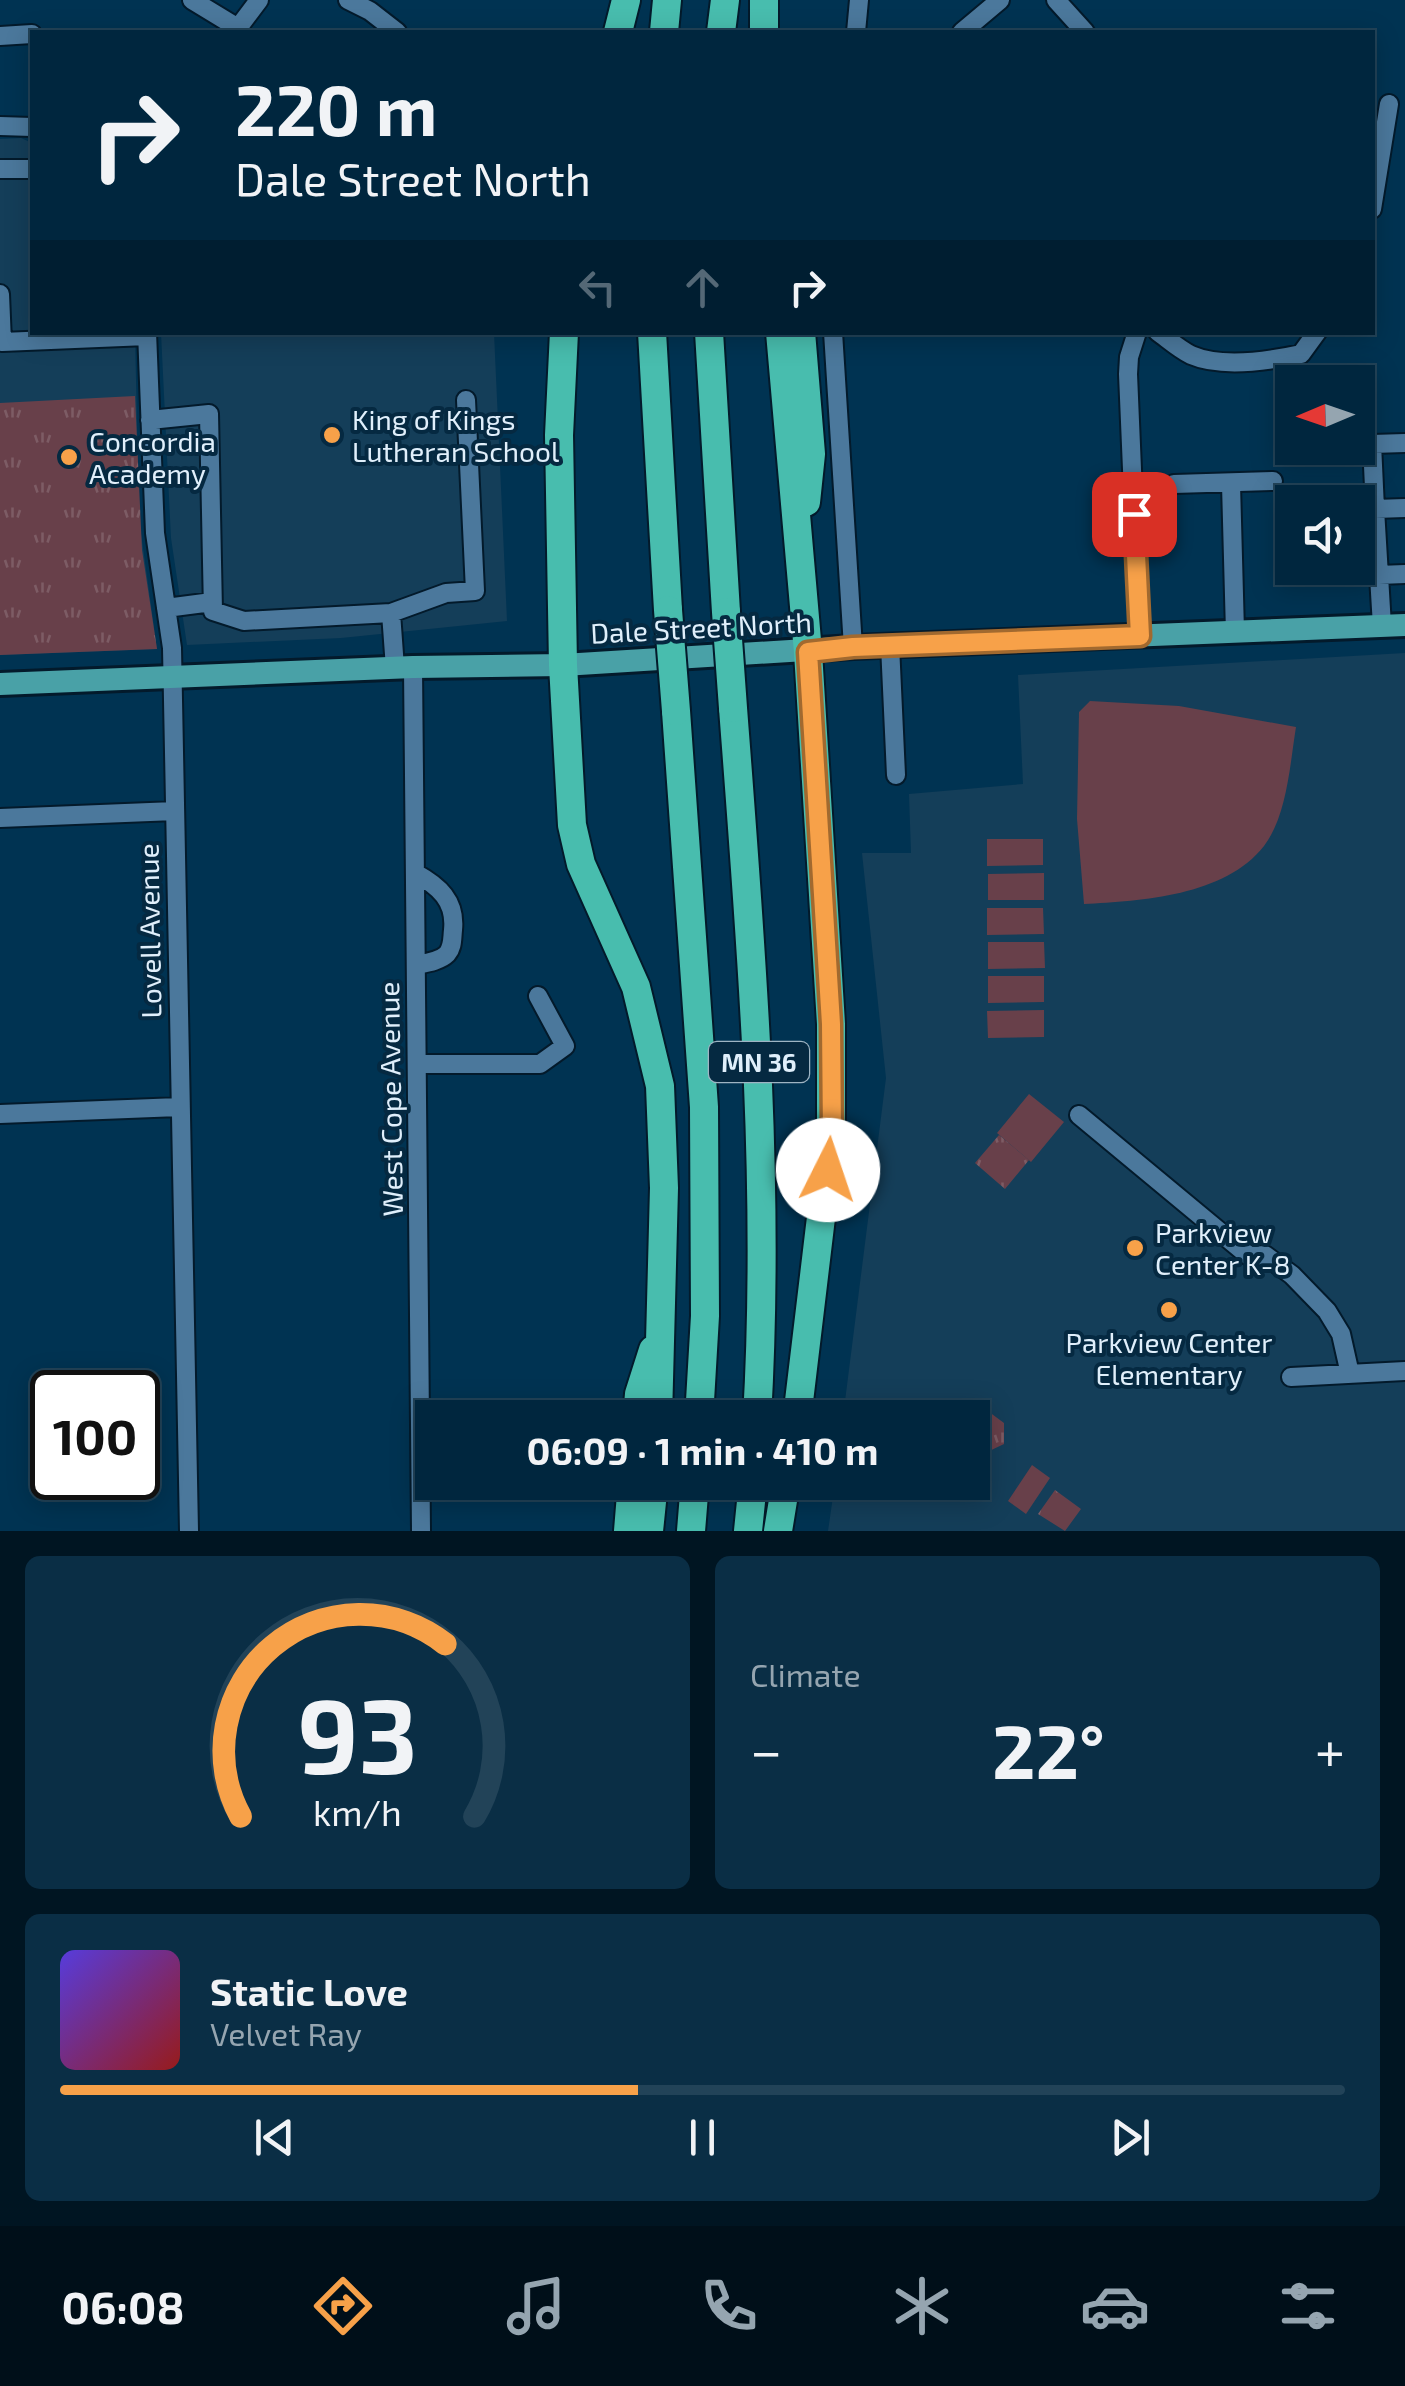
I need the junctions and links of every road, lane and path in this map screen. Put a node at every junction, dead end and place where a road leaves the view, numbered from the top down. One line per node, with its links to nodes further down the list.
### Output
1 (192, 0): 10 (street)
2 (259, 0): 10 (street)
3 (348, 0): 11 (street)
4 (626, 0): 12 (highway)
5 (667, 0): 13 (highway)
6 (725, 0): 14 (highway)
7 (859, 0): 15 (street)
8 (1000, 0): 16 (street)
9 (1056, 0): 17 (street)
10 (236, 30)
11 (395, 30)
12 (618, 30)
13 (664, 30)
14 (721, 30)
15 (856, 30)
16 (964, 30)
17 (1083, 30)
18 (30, 34): 19 (street)
19 (0, 36)
20 (1389, 104): 25 (street)
21 (0, 126): 22 (street)
22 (30, 127)
23 (0, 169): 24 (street)
24 (30, 169)
25 (1375, 190)
26 (0, 294): 27 (street)
27 (99, 335)
28 (147, 335): 39 (street, Lovell Avenue)
29 (564, 335): 59 (highway)
30 (652, 335): 79 (highway, MN 36, bridge)
31 (708, 335): 80 (highway, MN 36, bridge)
32 (780, 335): 47 (highway)
33 (801, 335): 47 (highway)
34 (832, 335): 57 (street)
35 (1136, 335): 55 (street)
36 (1162, 335): 37 (street)
37 (1315, 335)
38 (466, 400): 52 (street)
39 (150, 420): 50 (street); 51 (street, Lovell Avenue)
40 (1405, 442): 41 (street)
41 (1375, 444)
42 (1273, 482): 44 (street)
43 (1174, 484): 44 (street)
44 (1232, 484): 54 (street)
45 (1405, 508): 46 (street)
46 (1375, 509): 49 (street)
47 (798, 532): 58 (highway)
48 (1405, 574): 49 (street)
49 (1379, 576): 53 (street)
50 (212, 602): 51 (street); 52 (street)
51 (166, 608): 61 (street, Lovell Avenue)
52 (392, 613): 60 (street, West Cope Avenue)
53 (1393, 625): 54 (main road, Dale Street North)
54 (1235, 632): 55 (main road, Dale Street North)
55 (1140, 636): 56 (main road, Dale Street North)
56 (890, 646): 57 (main road, Dale Street North); 63 (street)
57 (853, 647): 58 (main road, Dale Street North)
58 (808, 652): 59 (main road, Dale Street North); 81 (highway)
59 (563, 665): 60 (main road, Dale Street North); 73 (highway)
60 (404, 667): 61 (main road, Dale Street North); 66 (street, West Cope Avenue)
61 (172, 678): 62 (main road, Dale Street North); 64 (street, Lovell Avenue)
62 (0, 684)
63 (896, 775)
64 (175, 812): 65 (street); 70 (street, Lovell Avenue)
65 (0, 818)
66 (415, 873): 67 (street, West Cope Avenue); 67 (street)
67 (416, 965): 69 (street, West Cope Avenue)
68 (538, 996): 69 (street)
69 (417, 1064): 88 (street, West Cope Avenue)
70 (180, 1107): 71 (street); 87 (street, Lovell Avenue)
71 (0, 1114)
72 (1080, 1115): 75 (street)
73 (662, 1325): 77 (highway); 78 (highway)
74 (1405, 1371): 75 (street)
75 (1350, 1374): 76 (street)
76 (1292, 1377)
77 (639, 1400)
78 (659, 1400)
79 (700, 1400)
80 (758, 1400)
81 (799, 1400)
82 (631, 1500): 89 (highway)
83 (652, 1500): 90 (highway)
84 (694, 1500): 91 (highway)
85 (751, 1500): 92 (highway)
86 (783, 1500): 93 (highway)
87 (189, 1531)
88 (421, 1531)
89 (628, 1531)
90 (649, 1531)
91 (691, 1531)
92 (748, 1531)
93 (778, 1531)

